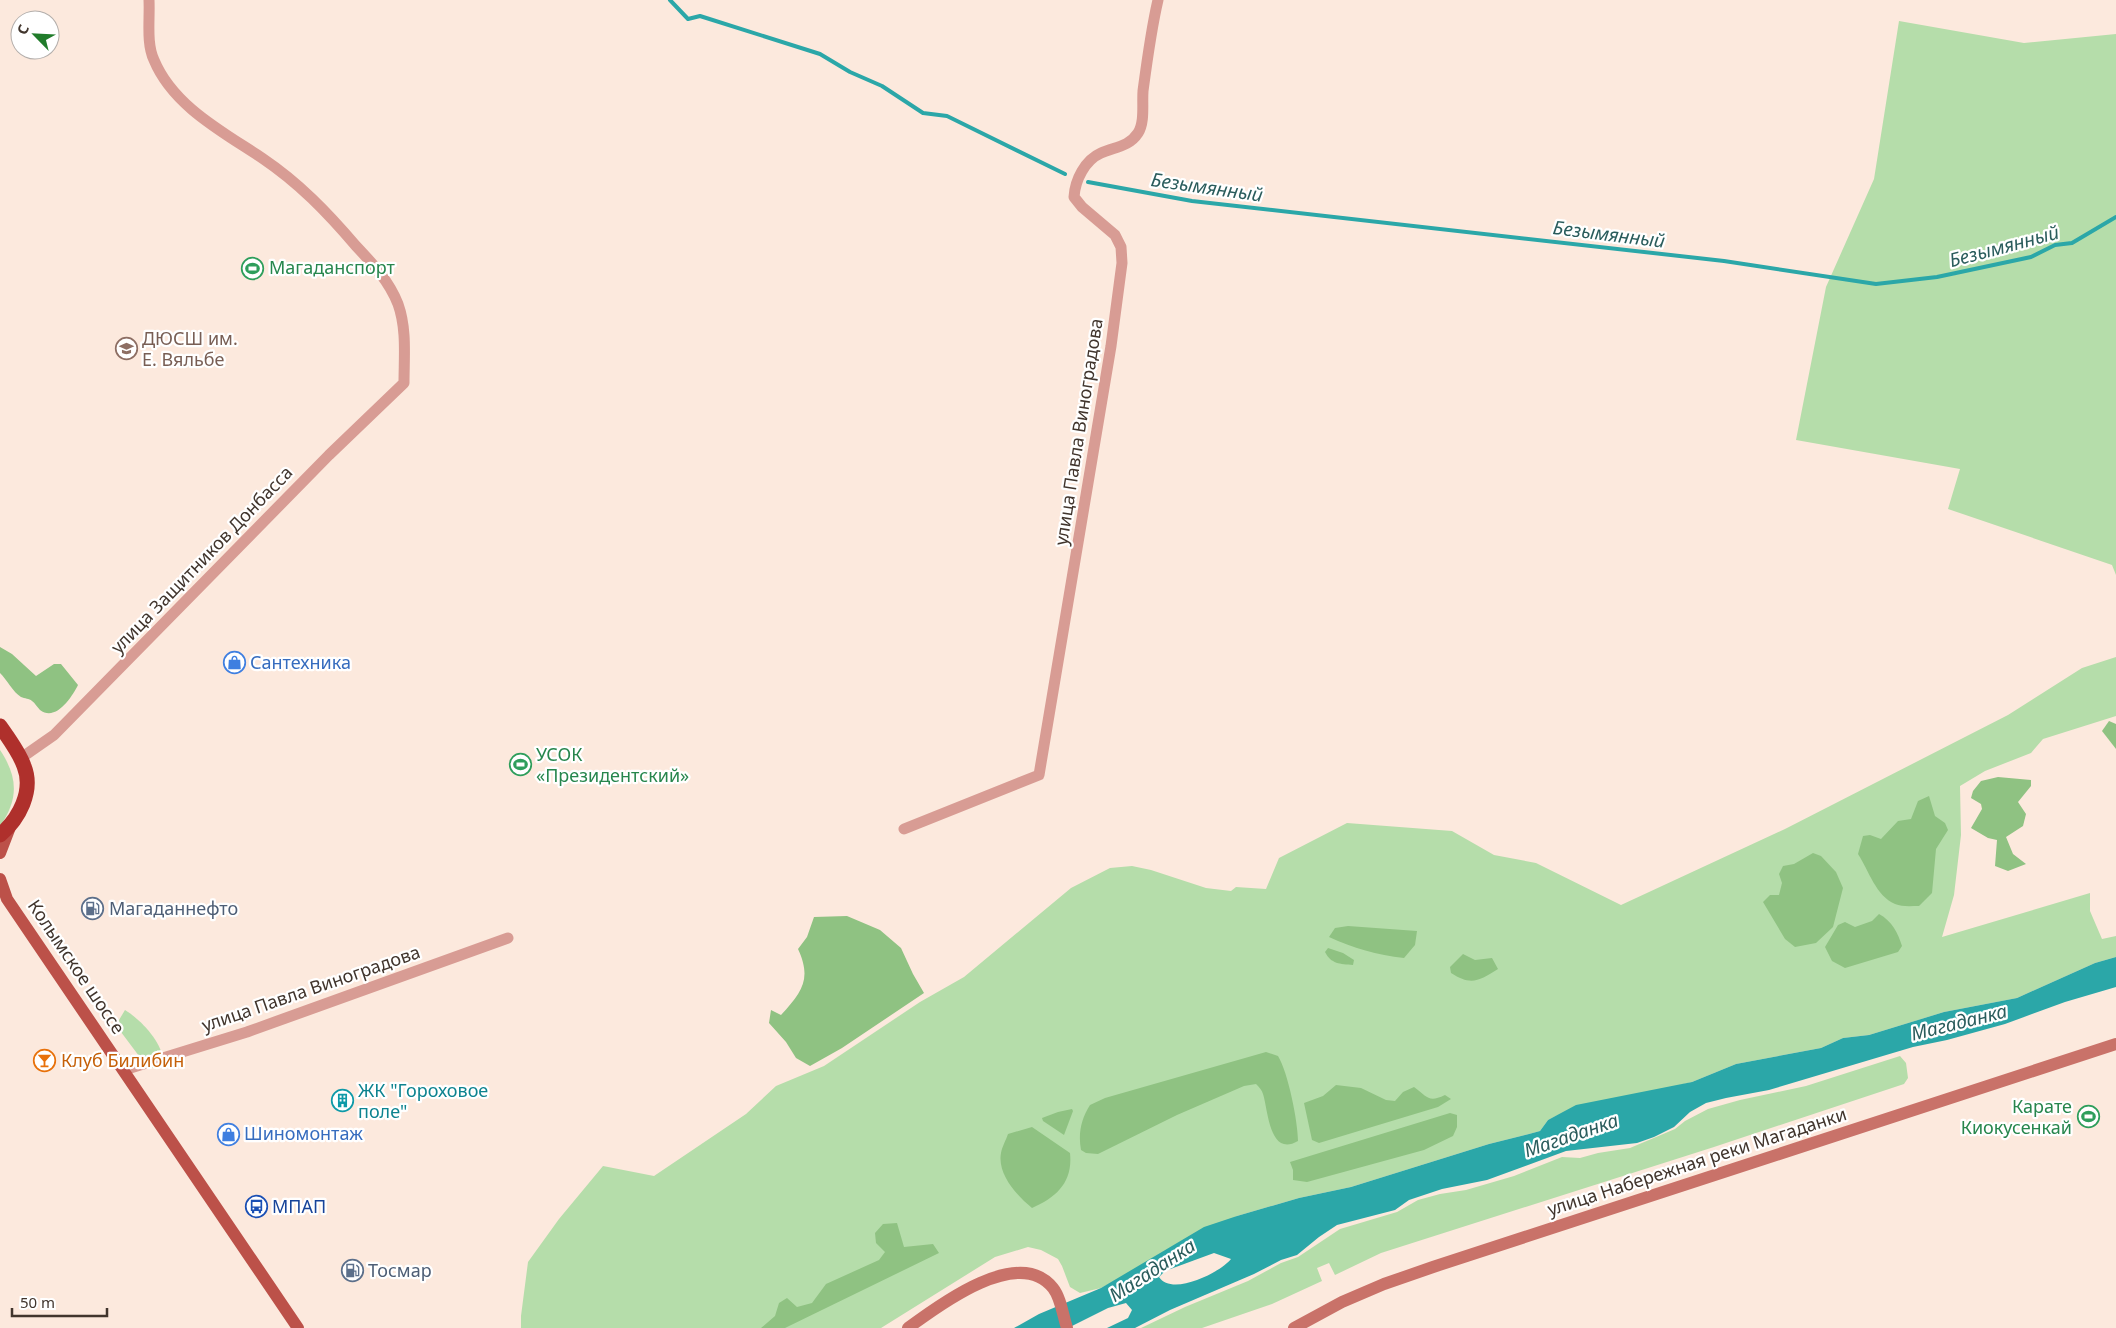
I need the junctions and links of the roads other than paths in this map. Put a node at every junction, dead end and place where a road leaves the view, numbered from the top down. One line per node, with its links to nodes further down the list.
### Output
1 (149, 0): 4 (street, улица Защитников Донбасса)
2 (1158, 0): 5 (street, улица Павла Виноградова)
3 (0, 726): 4 (highway)
4 (21, 758): 6 (highway)
5 (904, 829)
6 (5, 831): 7 (main road)
7 (0, 854)
8 (0, 879): 9 (main road, Колымское шоссе)
9 (4, 896): 12 (main road, Колымское шоссе)
10 (508, 938): 12 (street, улица Павла Виноградова)
11 (2116, 1044): 16 (street, улица Набережная реки Магаданки)
12 (124, 1070): 13 (main road, Колымское шоссе)
13 (298, 1328)
14 (908, 1328): 15 (street)
15 (1067, 1328)
16 (1294, 1328)

